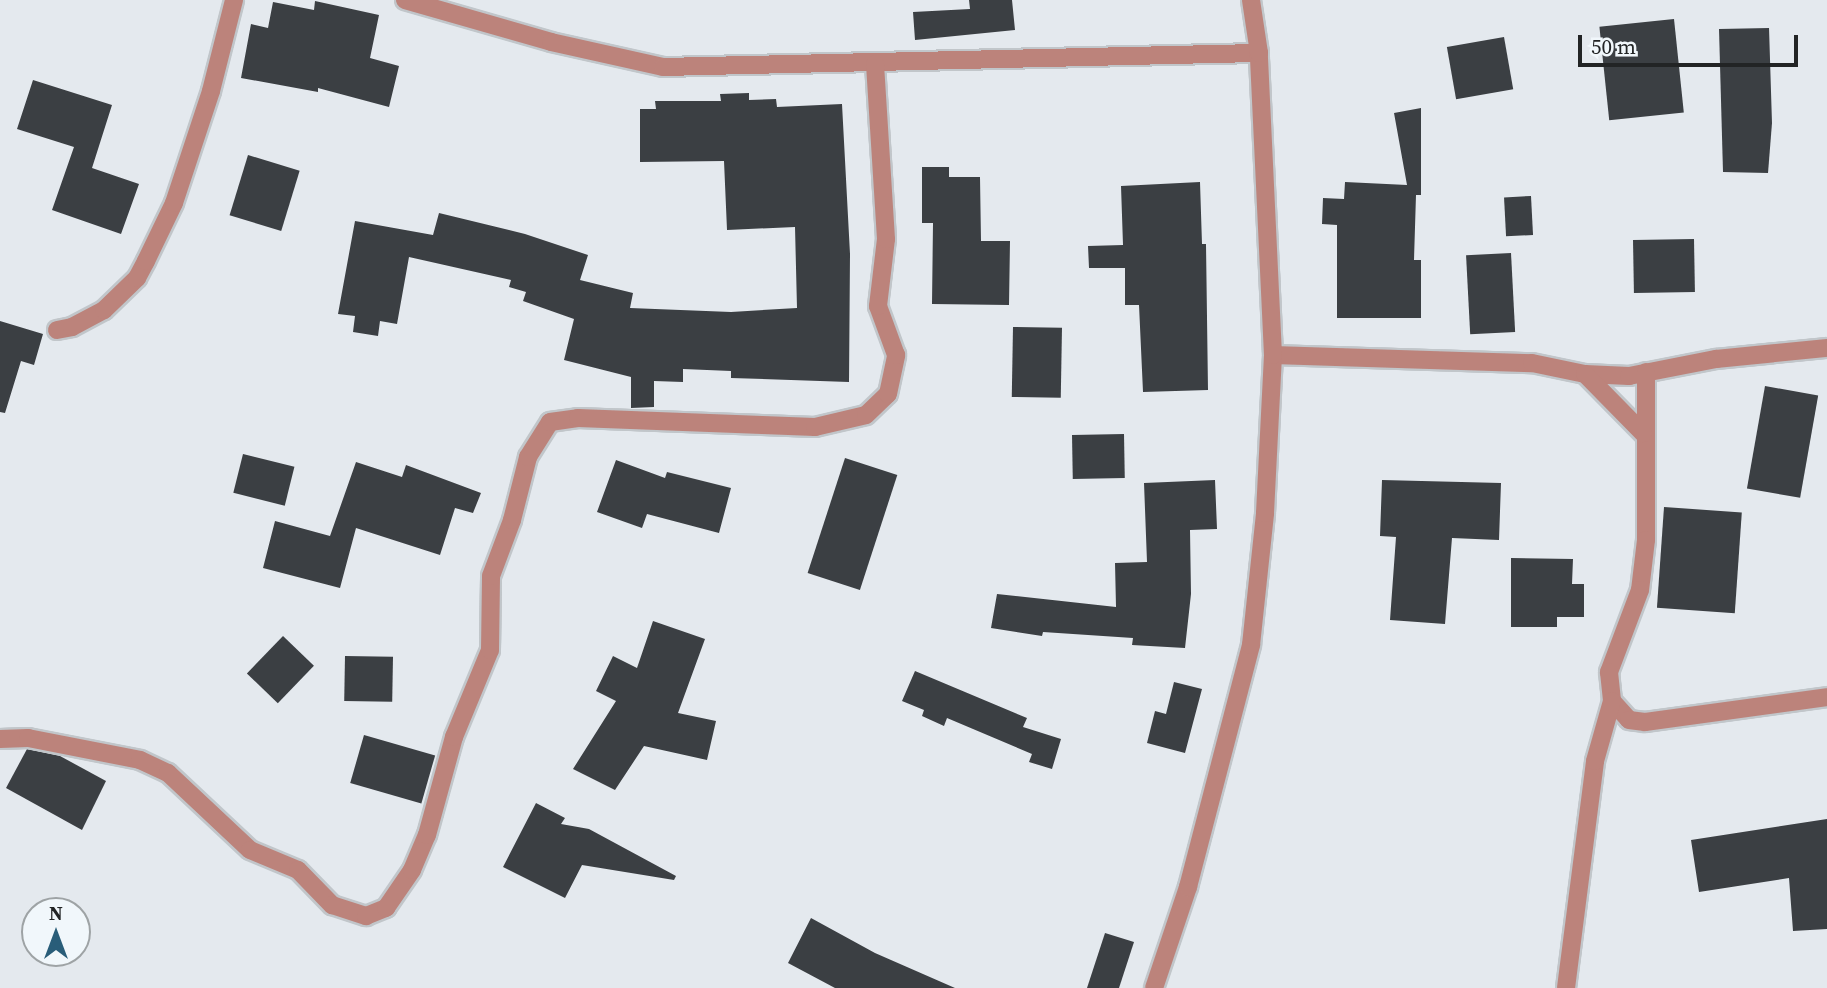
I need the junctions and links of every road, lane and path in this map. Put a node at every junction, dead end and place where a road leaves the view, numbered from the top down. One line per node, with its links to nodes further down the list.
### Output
1 (234, 0): 6 (street)
2 (405, 0): 5 (street)
3 (1251, 0): 4 (street)
4 (1259, 53): 5 (street); 8 (street)
5 (875, 64): 14 (street)
6 (57, 330)
7 (1827, 348): 9 (street)
8 (1273, 355): 10 (street); 15 (street)
9 (1646, 372): 10 (street); 11 (street)
10 (1585, 374): 11 (street)
11 (1643, 433): 13 (street)
12 (1827, 697): 13 (street)
13 (1612, 701): 16 (street)
14 (0, 740)
15 (1154, 988)
16 (1566, 988)

